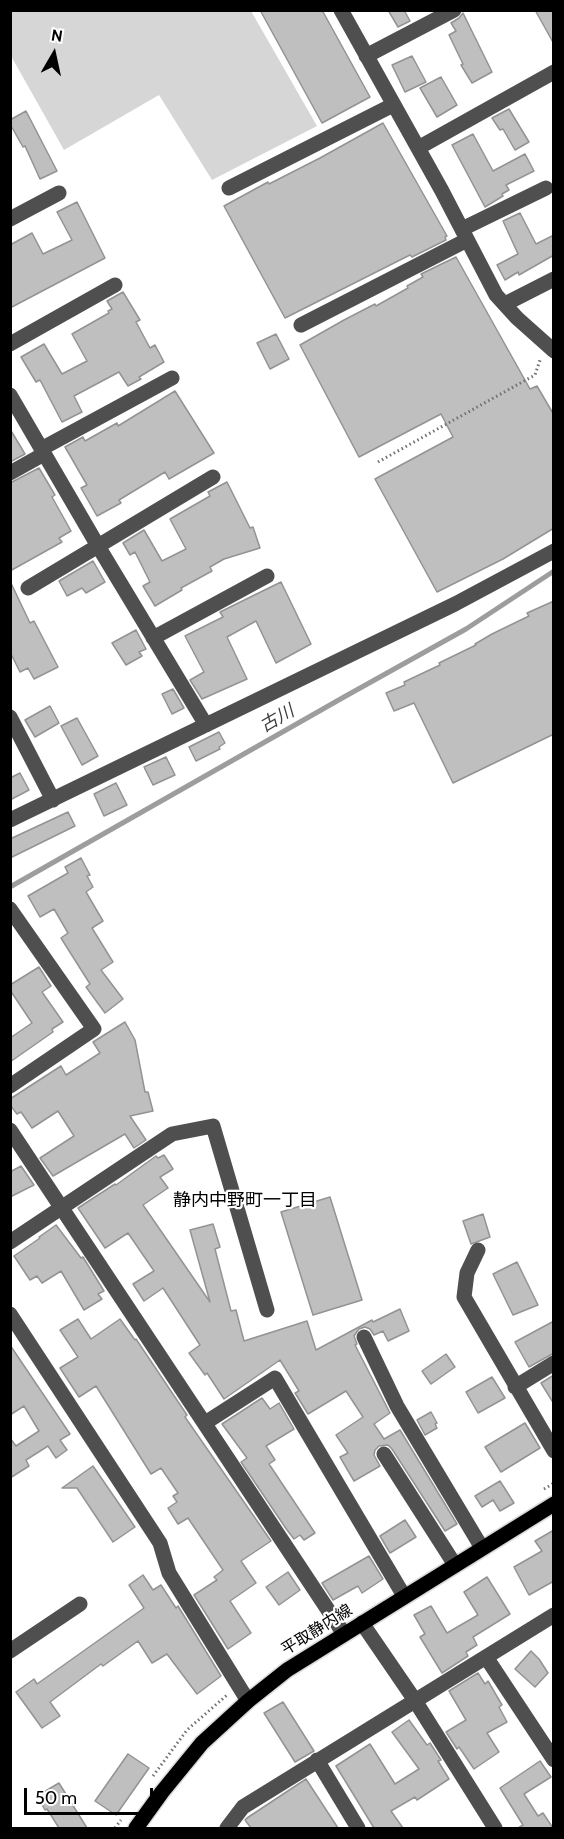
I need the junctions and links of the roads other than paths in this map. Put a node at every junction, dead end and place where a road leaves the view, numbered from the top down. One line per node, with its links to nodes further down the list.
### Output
1 (341, 10): 3 (street)
2 (454, 10): 3 (street)
3 (366, 56): 5 (street)
4 (554, 72): 6 (street)
5 (393, 105): 6 (street); 7 (street)
6 (418, 148): 11 (street)
7 (229, 188)
8 (546, 189): 11 (street)
9 (59, 193): 10 (street)
10 (10, 219)
11 (464, 234): 14 (street); 15 (street)
12 (554, 279): 14 (street)
13 (116, 285): 16 (street)
14 (505, 304): 17 (street)
15 (301, 325)
16 (10, 344)
17 (549, 348)
18 (172, 378): 20 (street)
19 (10, 396): 20 (street)
20 (43, 452): 21 (street); 23 (street)
21 (10, 473)
22 (213, 477): 23 (street)
23 (98, 546): 26 (street); 27 (street)
24 (554, 551): 29 (street)
25 (267, 576): 27 (street)
26 (28, 588)
27 (153, 639): 29 (street)
28 (10, 717): 30 (street)
29 (206, 725): 30 (street)
30 (53, 800): 31 (street)
31 (10, 820)
32 (10, 909): 33 (street)
33 (10, 1086)
34 (10, 1130): 35 (street)
35 (62, 1206): 36 (street); 38 (street); 43 (street)
36 (10, 1242)
37 (478, 1250): 42 (street)
38 (267, 1310)
39 (10, 1314): 57 (street)
40 (364, 1337): 47 (street)
41 (554, 1363): 42 (street)
42 (515, 1386): 44 (street)
43 (205, 1423): 49 (street); 53 (street)
44 (554, 1451)
45 (384, 1454): 48 (street)
46 (554, 1504): 47 (main road, 平取静内線)
47 (482, 1548): 48 (main road, 平取静内線)
48 (455, 1565): 49 (main road, 平取静内線)
49 (404, 1596): 52 (main road, 平取静内線)
50 (80, 1604): 54 (street)
51 (554, 1615): 55 (street)
52 (362, 1623): 53 (main road, 平取静内線); 56 (street)
53 (344, 1634): 57 (main road, 平取静内線)
54 (10, 1651)
55 (486, 1657): 56 (street); 58 (street)
56 (414, 1699): 59 (street); 64 (street)
57 (248, 1701): 61 (main road, 平取静内線)
58 (549, 1741): 60 (street)
59 (317, 1760): 62 (street); 63 (street)
60 (554, 1760)
61 (136, 1828)
62 (226, 1828)
63 (358, 1828)
64 (495, 1828)

